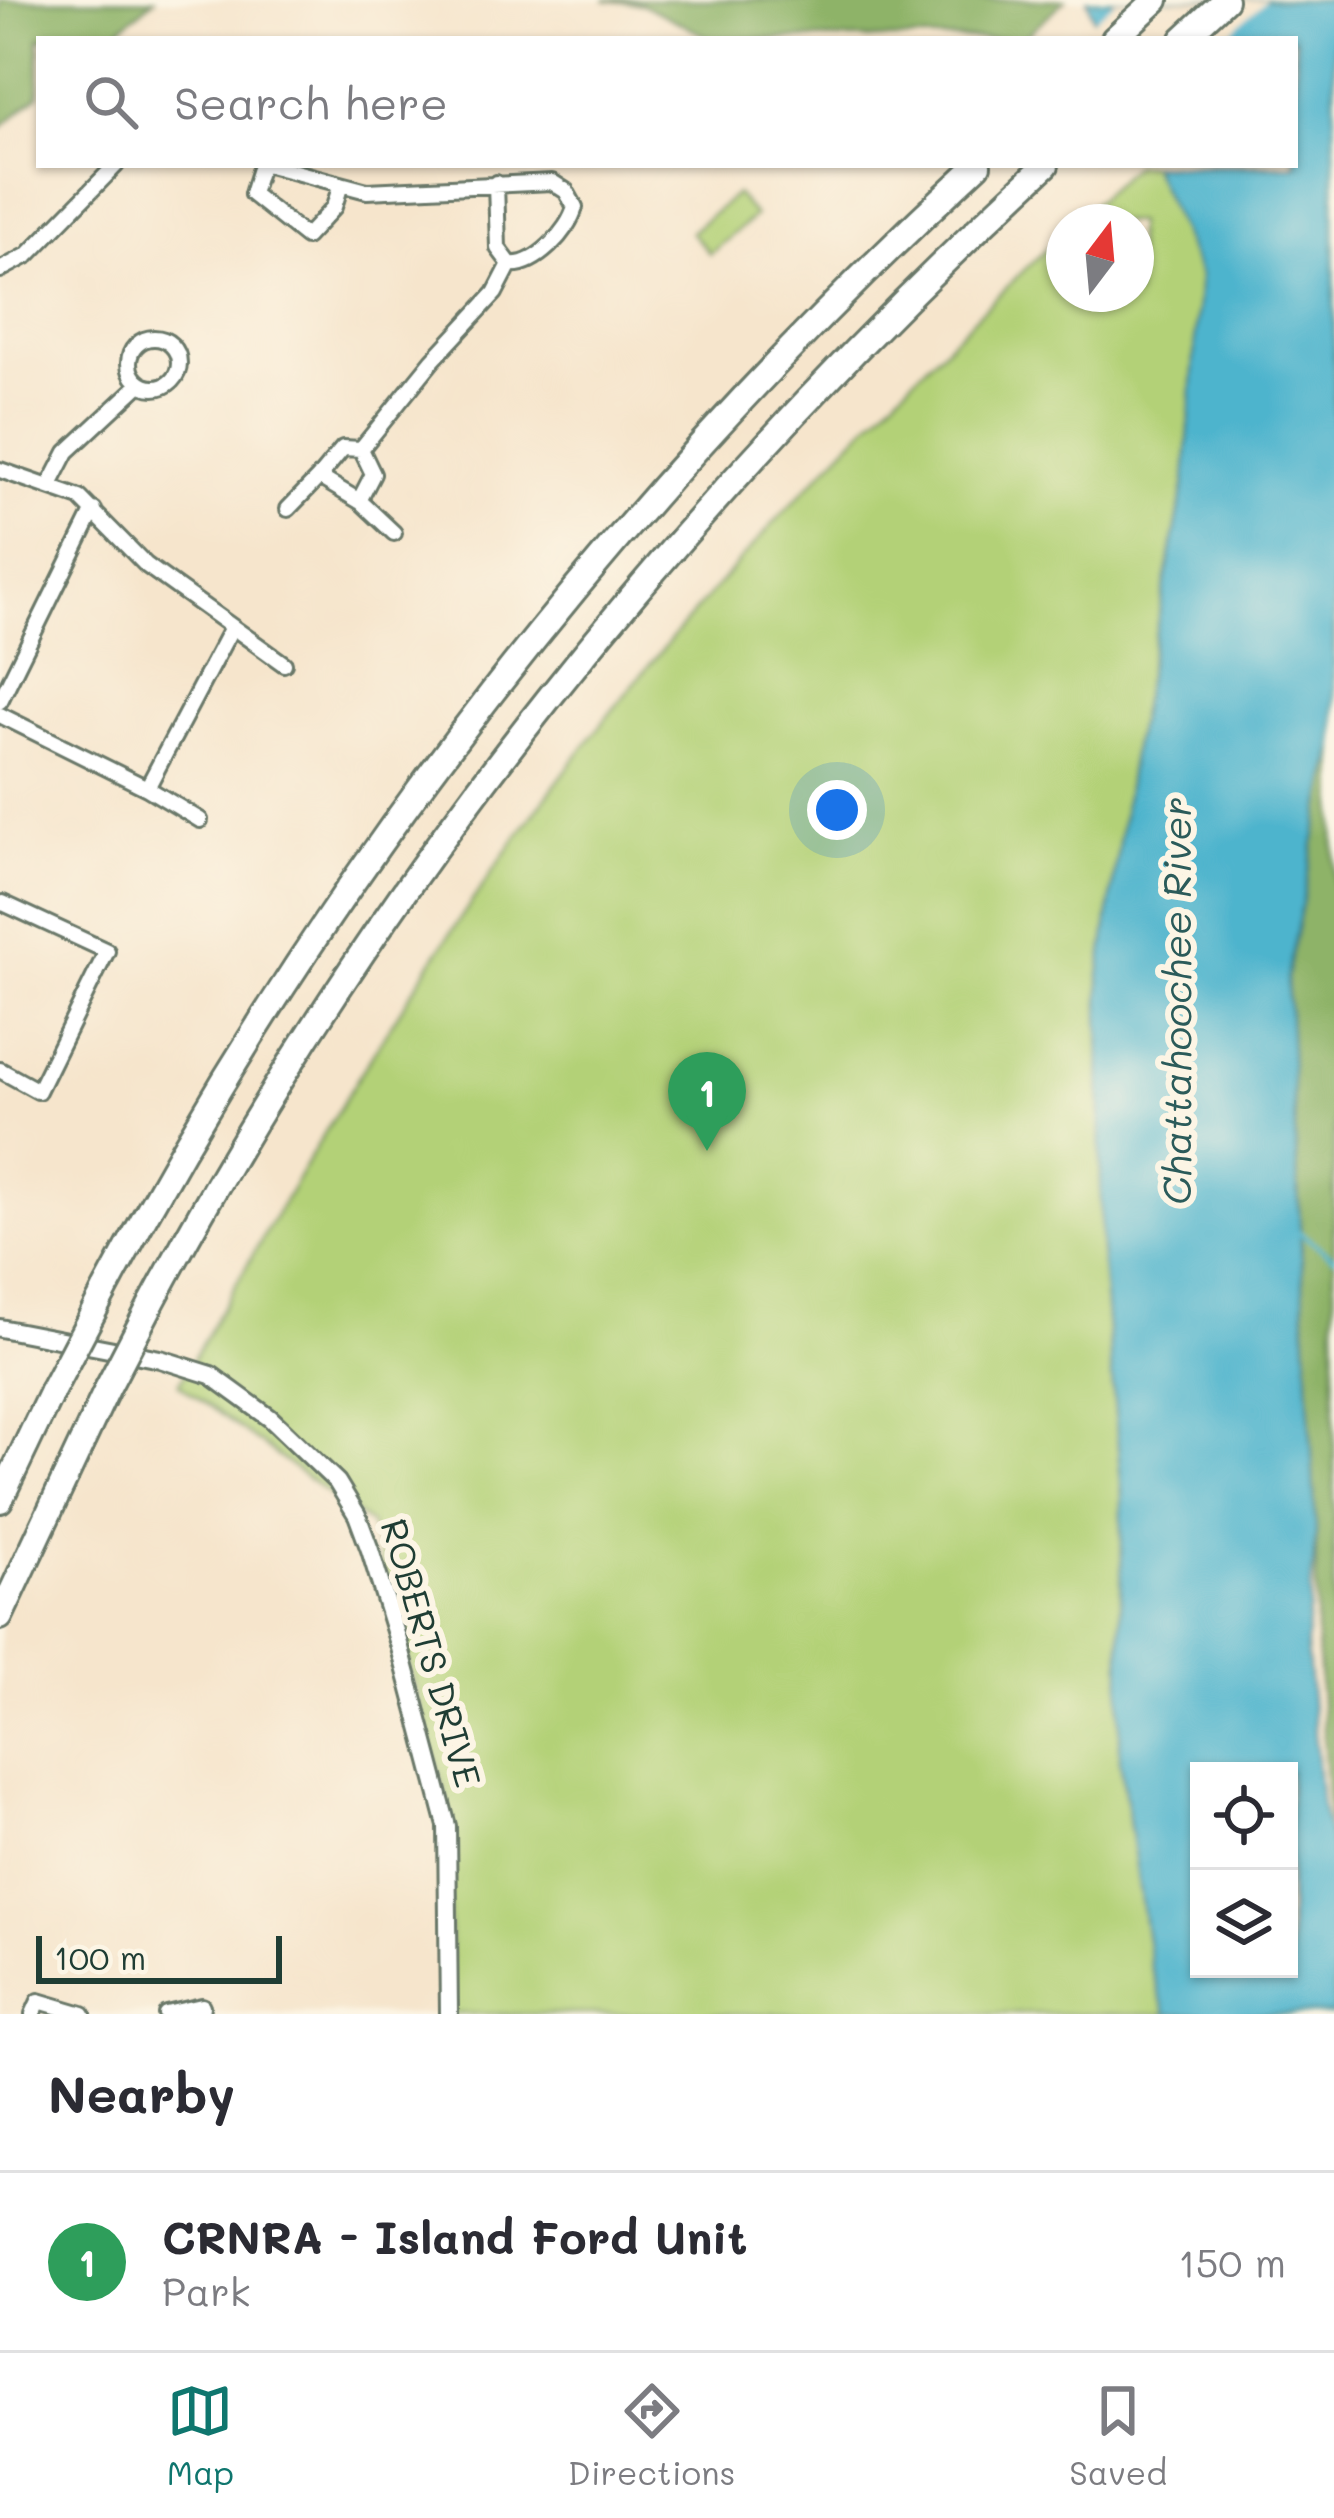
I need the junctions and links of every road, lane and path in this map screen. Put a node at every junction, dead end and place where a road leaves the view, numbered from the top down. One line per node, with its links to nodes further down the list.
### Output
1 (1156, 0): 3 (highway)
2 (1225, 0): 4 (highway)
3 (1117, 36)
4 (1186, 36)
5 (113, 168): 13 (street)
6 (264, 168): 11 (street)
7 (277, 168): 11 (street)
8 (975, 168): 32 (highway, bridge)
9 (1043, 168): 33 (highway, bridge)
10 (496, 183): 11 (street); 12 (street); 12 (street)
11 (341, 184)
12 (510, 263): 15 (street)
13 (0, 270)
14 (140, 384): 18 (street)
15 (362, 449): 17 (street); 19 (street)
16 (0, 470): 18 (street)
17 (319, 477): 19 (street); 20 (street)
18 (50, 485): 21 (street)
19 (358, 501): 22 (street)
20 (288, 509)
21 (94, 510): 23 (street); 25 (street)
22 (394, 533)
23 (232, 627): 24 (street); 27 (street)
24 (284, 664)
25 (0, 701)
26 (0, 715): 27 (street)
27 (147, 788): 28 (street)
28 (200, 820)
29 (1, 905): 30 (street)
30 (0, 1070)
31 (0, 1328): 38 (street, ROBERTS DRIVE)
32 (0, 1500)
33 (0, 1616)
34 (33, 2014): 35 (street)
35 (83, 2014)
36 (166, 2014): 37 (street)
37 (201, 2014)
38 (449, 2014)

